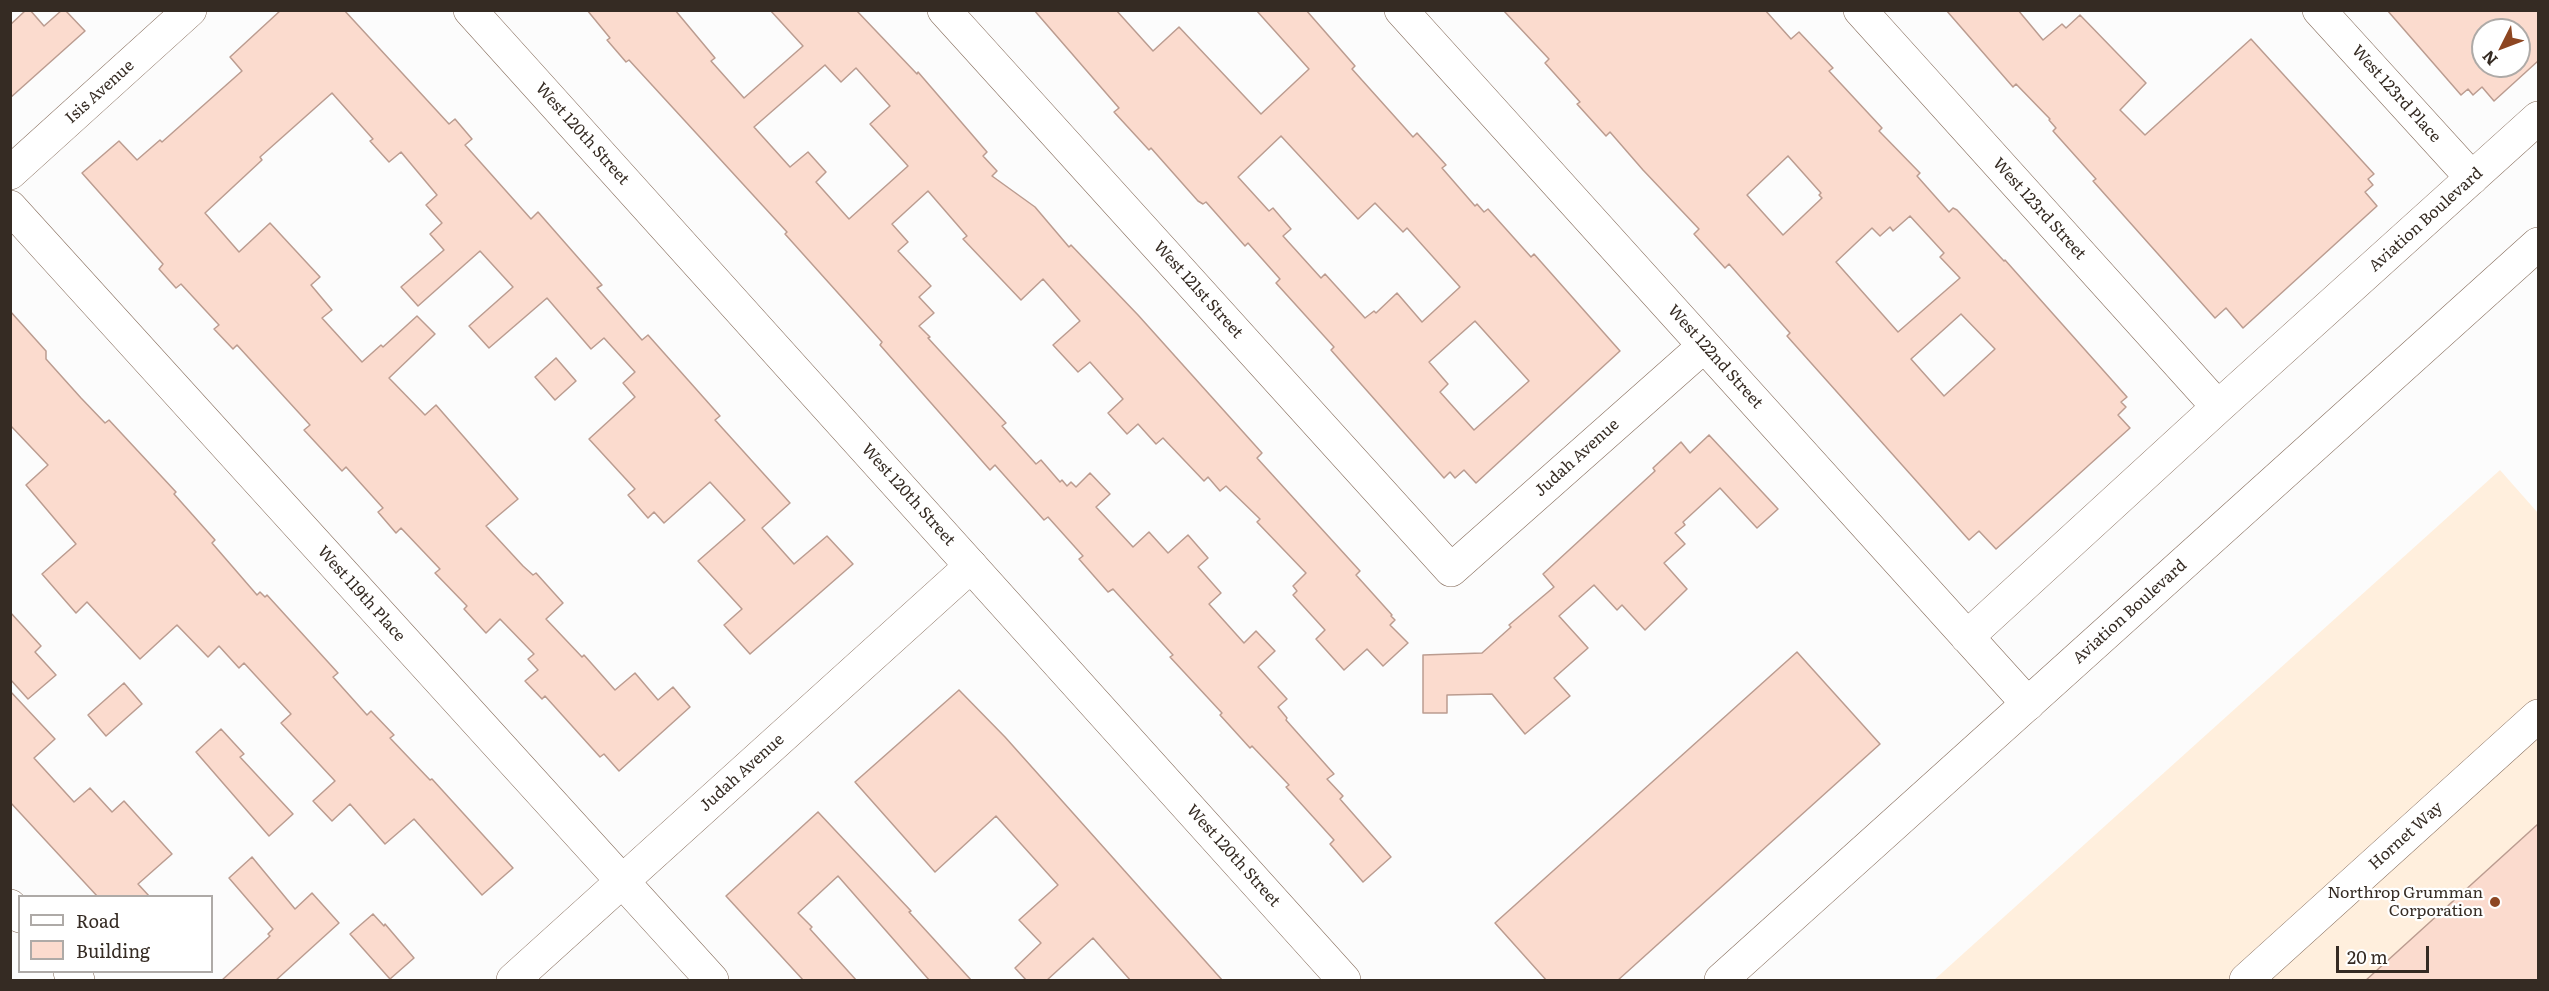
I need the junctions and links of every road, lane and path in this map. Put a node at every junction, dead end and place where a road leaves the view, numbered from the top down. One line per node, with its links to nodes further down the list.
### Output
1 (190, 10): 8 (street, Isis Avenue)
2 (470, 10): 14 (street, West 120th Street)
3 (944, 10): 15 (street, West 121st Street)
4 (1401, 10): 12 (street, West 122nd Street)
5 (1860, 10): 13 (street, West 123rd Street)
6 (2319, 10): 9 (street, West 123rd Place)
7 (2538, 118): 9 (street, Aviation Boulevard)
8 (10, 173)
9 (2472, 178): 13 (street, Aviation Boulevard)
10 (10, 207): 19 (street, West 119th Place)
11 (2538, 244): 17 (street, Aviation Boulevard)
12 (1704, 346): 15 (street, Judah Avenue); 16 (street, West 122nd Street)
13 (2218, 407): 16 (street, Aviation Boulevard)
14 (971, 566): 19 (street, Judah Avenue); 22 (street, West 120th Street)
15 (1451, 570)
16 (1967, 637): 17 (street, West 122nd Street)
17 (2028, 704): 23 (street, Aviation Boulevard)
18 (2538, 716): 24 (street, Hornet Way)
19 (622, 881): 20 (street, Judah Avenue); 21 (street, West 119th Place)
20 (513, 981)
21 (712, 981)
22 (1344, 981)
23 (1721, 981)
24 (2246, 981)

